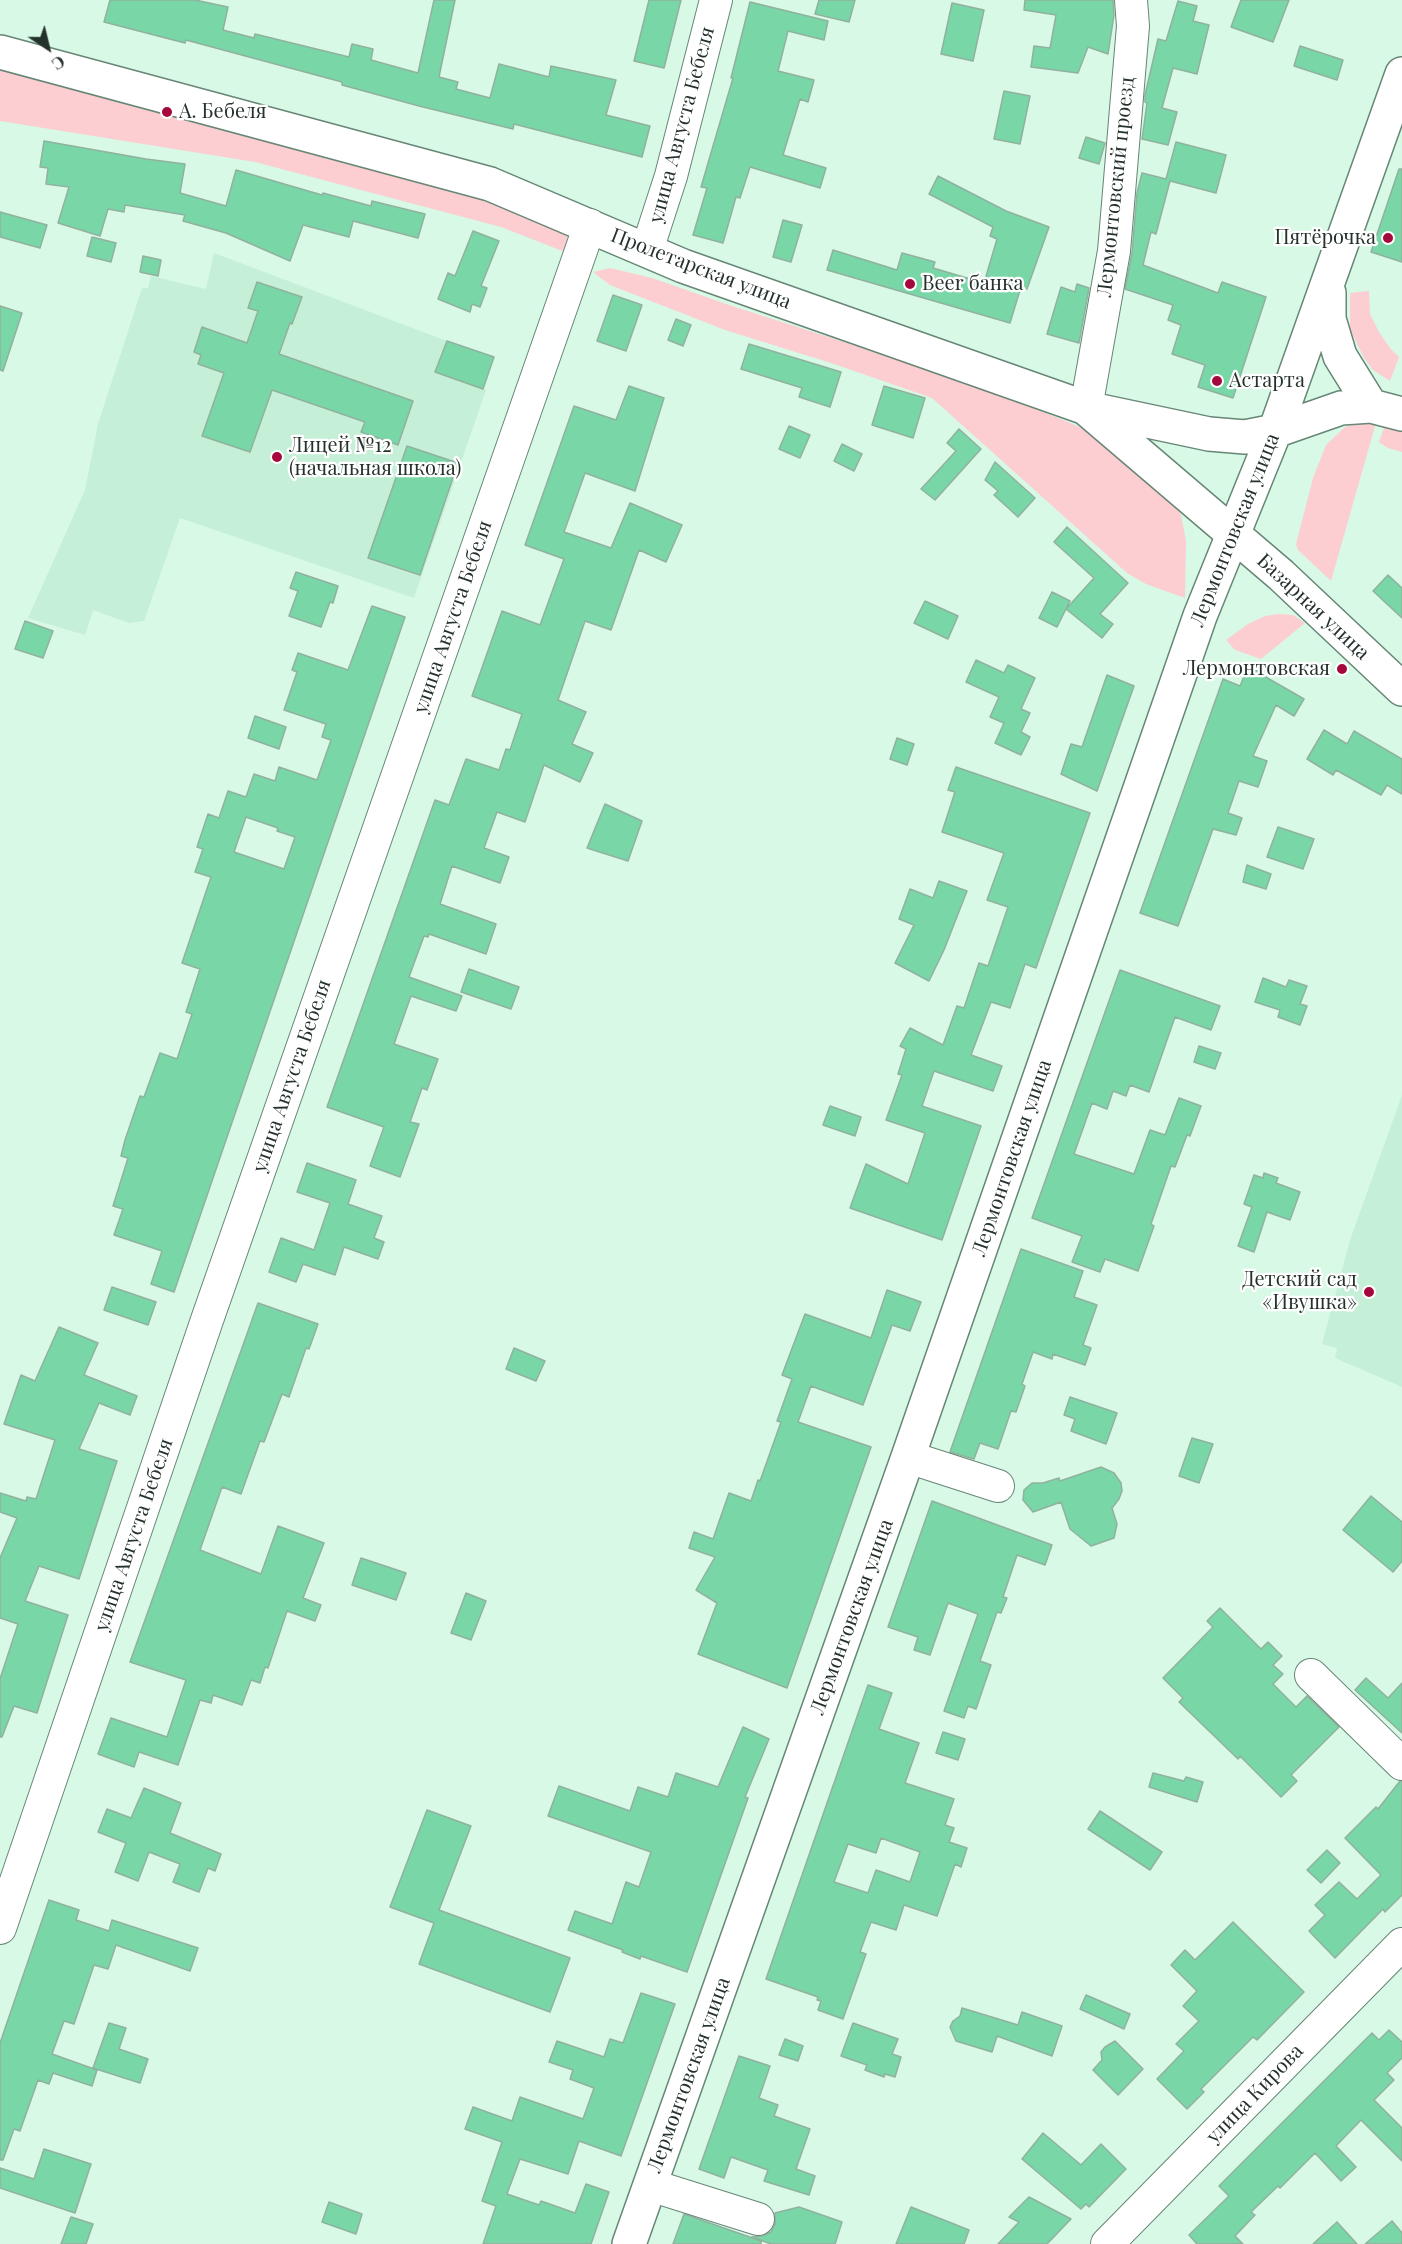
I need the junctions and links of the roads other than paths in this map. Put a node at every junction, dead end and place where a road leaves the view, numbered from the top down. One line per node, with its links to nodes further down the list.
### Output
1 (716, 0): 6 (street, улица Августа Бебеля)
2 (1131, 0): 9 (street, Лермонтовский проезд)
3 (0, 52): 5 (main road, Пролетарская улица)
4 (1402, 74): 7 (main road, Лермонтовская улица)
5 (590, 225): 6 (main road, Пролетарская улица); 18 (street, улица Августа Бебеля)
6 (647, 250): 9 (main road, Пролетарская улица)
7 (1330, 279): 8 (main road); 11 (main road, Лермонтовская улица)
8 (1371, 406): 10 (main road, Пролетарская улица); 11 (main road, Пролетарская улица)
9 (1086, 408): 11 (main road, Пролетарская улица); 12 (main road, Базарная улица)
10 (1402, 414)
11 (1275, 431): 12 (main road, Лермонтовская улица)
12 (1233, 536): 13 (main road, Базарная улица); 14 (main road, Лермонтовская улица)
13 (1402, 689)
14 (908, 1457): 15 (street); 20 (main road, Лермонтовская улица)
15 (998, 1486)
16 (1311, 1675): 17 (street)
17 (1402, 1764)
18 (0, 1928)
19 (1402, 1944): 23 (street, улица Кирова)
20 (650, 2185): 21 (street); 22 (main road, Лермонтовская улица)
21 (758, 2219)
22 (629, 2244)
23 (1107, 2244)

